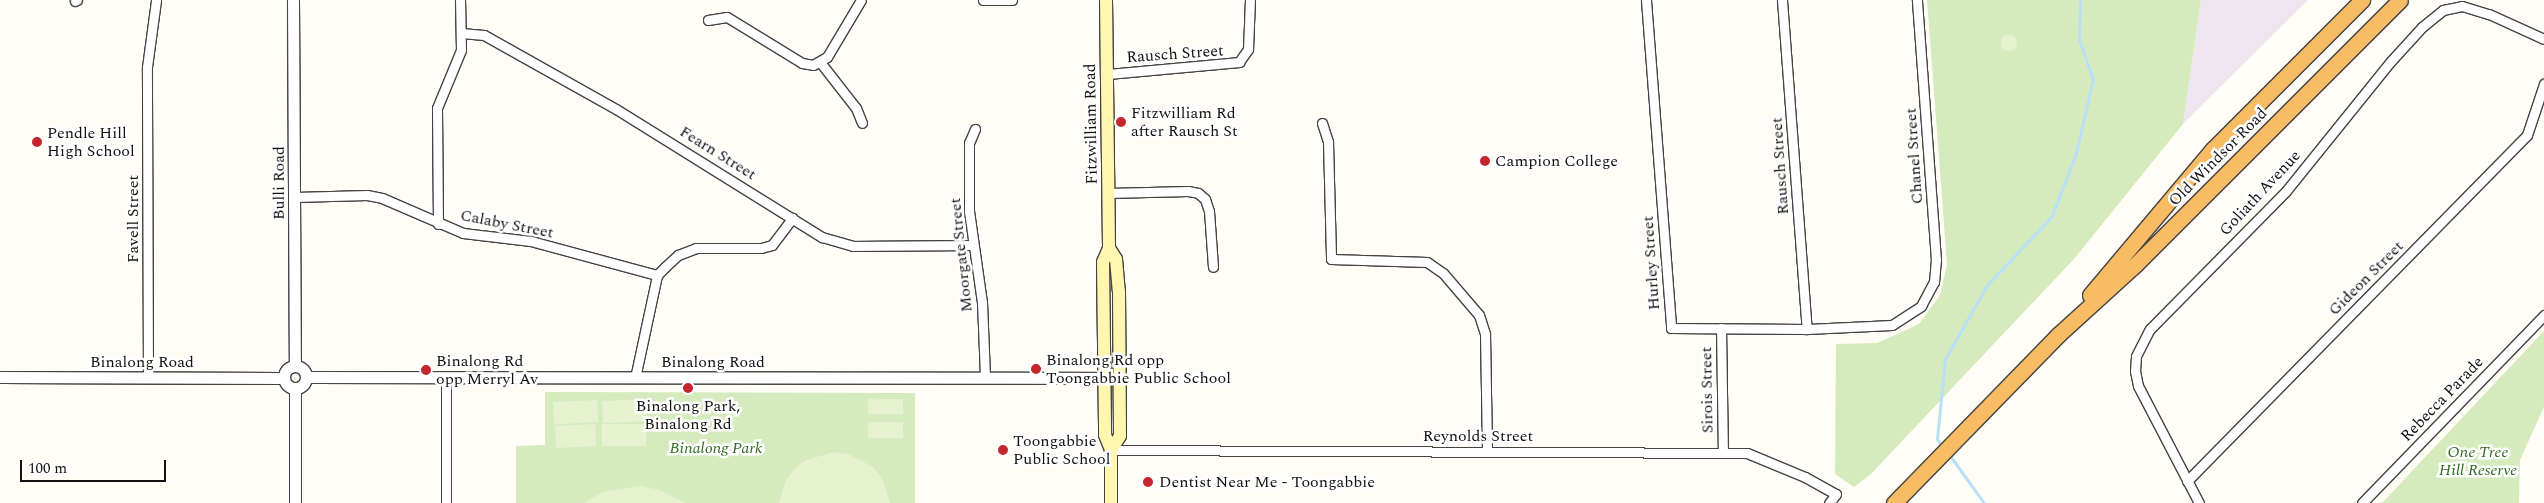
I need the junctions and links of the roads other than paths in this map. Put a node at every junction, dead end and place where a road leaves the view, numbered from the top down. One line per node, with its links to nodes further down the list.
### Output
1 (156, 0): 39 (street, Favell Street)
2 (293, 0): 25 (street, Bulli Road)
3 (460, 0): 15 (street)
4 (861, 0): 17 (street)
5 (983, 0): 6 (street)
6 (1012, 0)
7 (1106, 0): 18 (main road, Fitzwilliam Road)
8 (1250, 0): 18 (street, Rausch Street)
9 (1646, 0): 34 (street, Hurley Street)
10 (1782, 0): 35 (street, Rausch Street)
11 (1917, 0): 32 (street, Chanel Street)
12 (2362, 0): 36 (highway, Old Windsor Road)
13 (2400, 0): 36 (highway, Old Windsor Road)
14 (708, 20): 17 (street)
15 (461, 33): 26 (street, Fearn Street); 27 (street)
16 (2544, 39): 51 (street, Goliath Avenue)
17 (820, 62): 21 (street)
18 (1108, 74): 24 (main road, Fitzwilliam Road)
19 (2544, 84): 20 (street, Gideon Street)
20 (2541, 111): 51 (street, Gideon Street)
21 (862, 123)
22 (1322, 123): 49 (street)
23 (975, 129): 28 (street, Moorgate Street)
24 (1108, 193): 29 (main road, Fitzwilliam Road); 30 (street)
25 (295, 197): 27 (street, Calaby Street); 37 (street, Bulli Road)
26 (792, 218): 28 (street, Fearn Street); 31 (street)
27 (438, 224): 31 (street, Calaby Street)
28 (972, 245): 44 (street, Moorgate Street)
29 (1108, 248): 45 (main road, Fitzwilliam Road); 46 (main road, Fitzwilliam Road)
30 (1213, 267)
31 (657, 275): 43 (street)
32 (1921, 306): 35 (street, Hurley Street)
33 (2544, 315): 58 (street, Rebecca Parade)
34 (1721, 328): 35 (street, Hurley Street); 50 (street, Sirois Street)
35 (1807, 329)
36 (2058, 335): 56 (highway, Old Windsor Road)
37 (296, 366): 40 (street); 41 (street)
38 (0, 377): 39 (street, Binalong Road)
39 (148, 378): 40 (street, Binalong Road)
40 (283, 378): 47 (street)
41 (306, 378): 42 (street, Binalong Road); 47 (street)
42 (446, 378): 43 (street, Binalong Road); 53 (street)
43 (635, 378): 44 (street, Binalong Road)
44 (984, 378): 45 (street, Binalong Road)
45 (1104, 378): 46 (street, Binalong Road); 48 (main road, Fitzwilliam Road)
46 (1120, 378): 48 (main road, Fitzwilliam Road)
47 (295, 389): 52 (street)
48 (1111, 450): 49 (street, Reynolds Street); 54 (main road, Fitzwilliam Road)
49 (1487, 451): 50 (street, Reynolds Street)
50 (1723, 452): 55 (street, Reynolds Street)
51 (2187, 481): 57 (street, Goliath Avenue)
52 (295, 503)
53 (446, 503)
54 (1111, 503)
55 (1829, 503)
56 (1894, 503)
57 (2199, 503)
58 (2362, 503)

